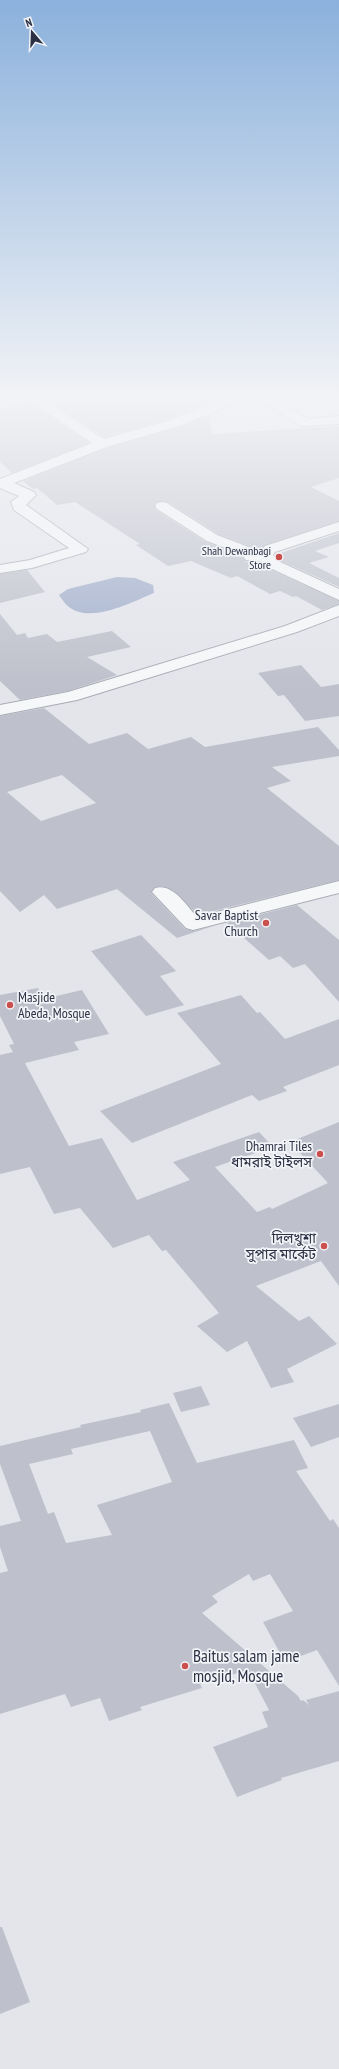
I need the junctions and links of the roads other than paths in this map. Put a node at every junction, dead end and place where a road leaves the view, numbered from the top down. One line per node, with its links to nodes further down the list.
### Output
1 (21, 492): 5 (street)
2 (162, 506): 4 (street)
3 (339, 526): 4 (street)
4 (267, 553): 6 (street)
5 (0, 568)
6 (339, 595)
7 (339, 610): 8 (street)
8 (0, 710)
9 (339, 887): 10 (street)
10 (162, 892)

